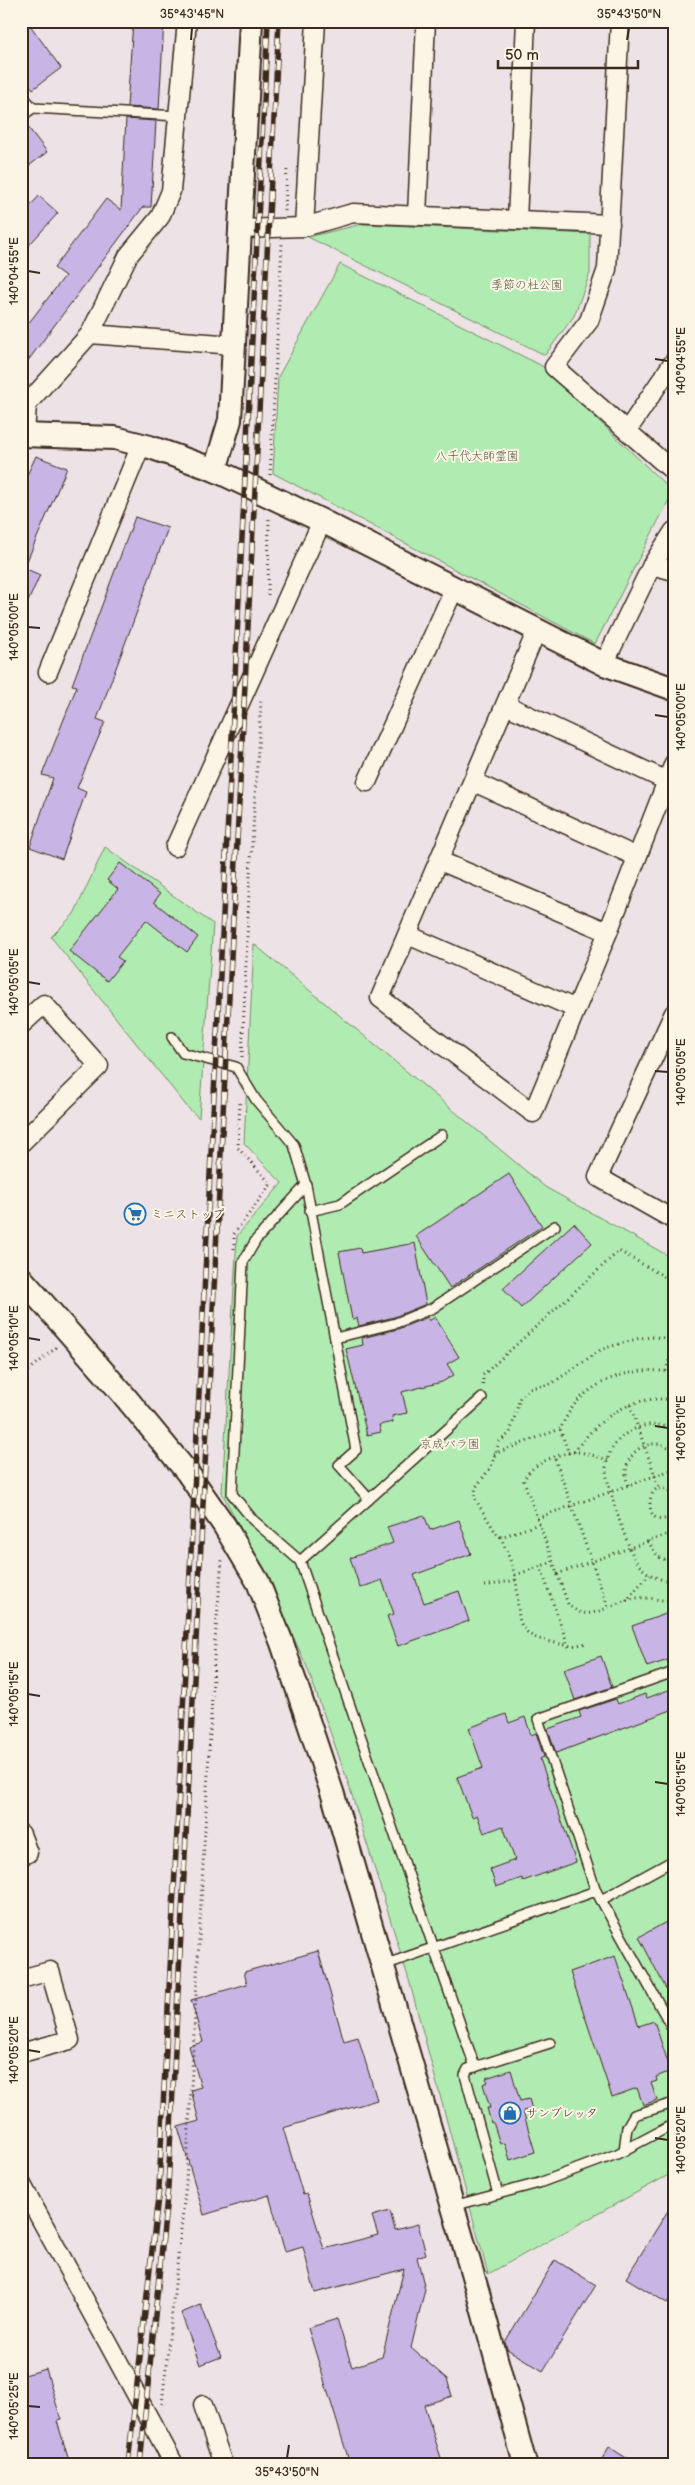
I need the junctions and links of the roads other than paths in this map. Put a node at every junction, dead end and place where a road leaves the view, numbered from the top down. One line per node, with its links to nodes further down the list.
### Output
1 (187, 21): 9 (street)
2 (251, 21): 15 (street)
3 (316, 21): 14 (street)
4 (426, 21): 11 (street)
5 (526, 21): 12 (street)
6 (620, 21): 13 (street)
7 (21, 94): 8 (lane)
8 (32, 108): 9 (lane); 10 (lane)
9 (179, 116): 16 (street)
10 (21, 117)
11 (417, 215): 12 (street); 14 (street)
12 (517, 220): 13 (street)
13 (610, 224): 20 (street)
14 (304, 227): 15 (street)
15 (240, 229): 17 (street)
16 (90, 334): 17 (street); 19 (street)
17 (234, 345): 23 (street)
18 (674, 361): 20 (street)
19 (24, 404): 21 (street)
20 (627, 431): 24 (street)
21 (23, 434): 22 (street)
22 (141, 444): 23 (street); 32 (street)
23 (215, 470): 25 (street)
24 (674, 472)
25 (322, 521): 29 (street); 39 (street)
26 (674, 532): 27 (street)
27 (652, 565): 28 (street); 31 (street)
28 (674, 571)
29 (454, 589): 30 (street); 37 (street)
30 (537, 630): 31 (street); 34 (street)
31 (604, 664): 33 (street)
32 (48, 672)
33 (674, 689)
34 (506, 705): 36 (street); 38 (street)
35 (674, 763): 36 (street)
36 (667, 781): 40 (street)
37 (367, 782)
38 (474, 782): 40 (street); 41 (street)
39 (175, 847)
40 (637, 857): 42 (street)
41 (440, 861): 42 (street); 43 (street)
42 (608, 932): 44 (street)
43 (408, 935): 44 (street); 44 (street)
44 (576, 1009)
45 (674, 1013): 52 (street)
46 (21, 1025): 49 (street)
47 (172, 1037): 50 (lane)
48 (442, 1135): 51 (lane)
49 (21, 1143)
50 (306, 1186): 51 (lane); 58 (lane)
51 (310, 1211): 55 (lane)
52 (674, 1220)
53 (555, 1226): 55 (lane)
54 (21, 1278): 66 (street)
55 (335, 1338): 57 (lane)
56 (482, 1398): 57 (lane)
57 (369, 1499): 58 (lane)
58 (300, 1561): 65 (lane)
59 (674, 1672): 63 (lane)
60 (21, 1834): 61 (street)
61 (21, 1856)
62 (674, 1860): 64 (lane)
63 (596, 1891): 64 (lane); 65 (lane)
64 (601, 1900): 68 (lane)
65 (434, 1947): 66 (lane); 71 (lane)
66 (382, 1965): 78 (street)
67 (21, 1979): 70 (street)
68 (674, 2032)
69 (550, 2043): 71 (lane)
70 (21, 2053)
71 (475, 2066): 76 (lane)
72 (674, 2103): 74 (lane)
73 (674, 2124): 74 (lane)
74 (624, 2150): 76 (lane)
75 (21, 2183): 77 (street)
76 (498, 2194): 78 (lane)
77 (26, 2202): 80 (street)
78 (453, 2206): 82 (street)
79 (203, 2405): 81 (street)
80 (174, 2464)
81 (223, 2464)
82 (525, 2464)

